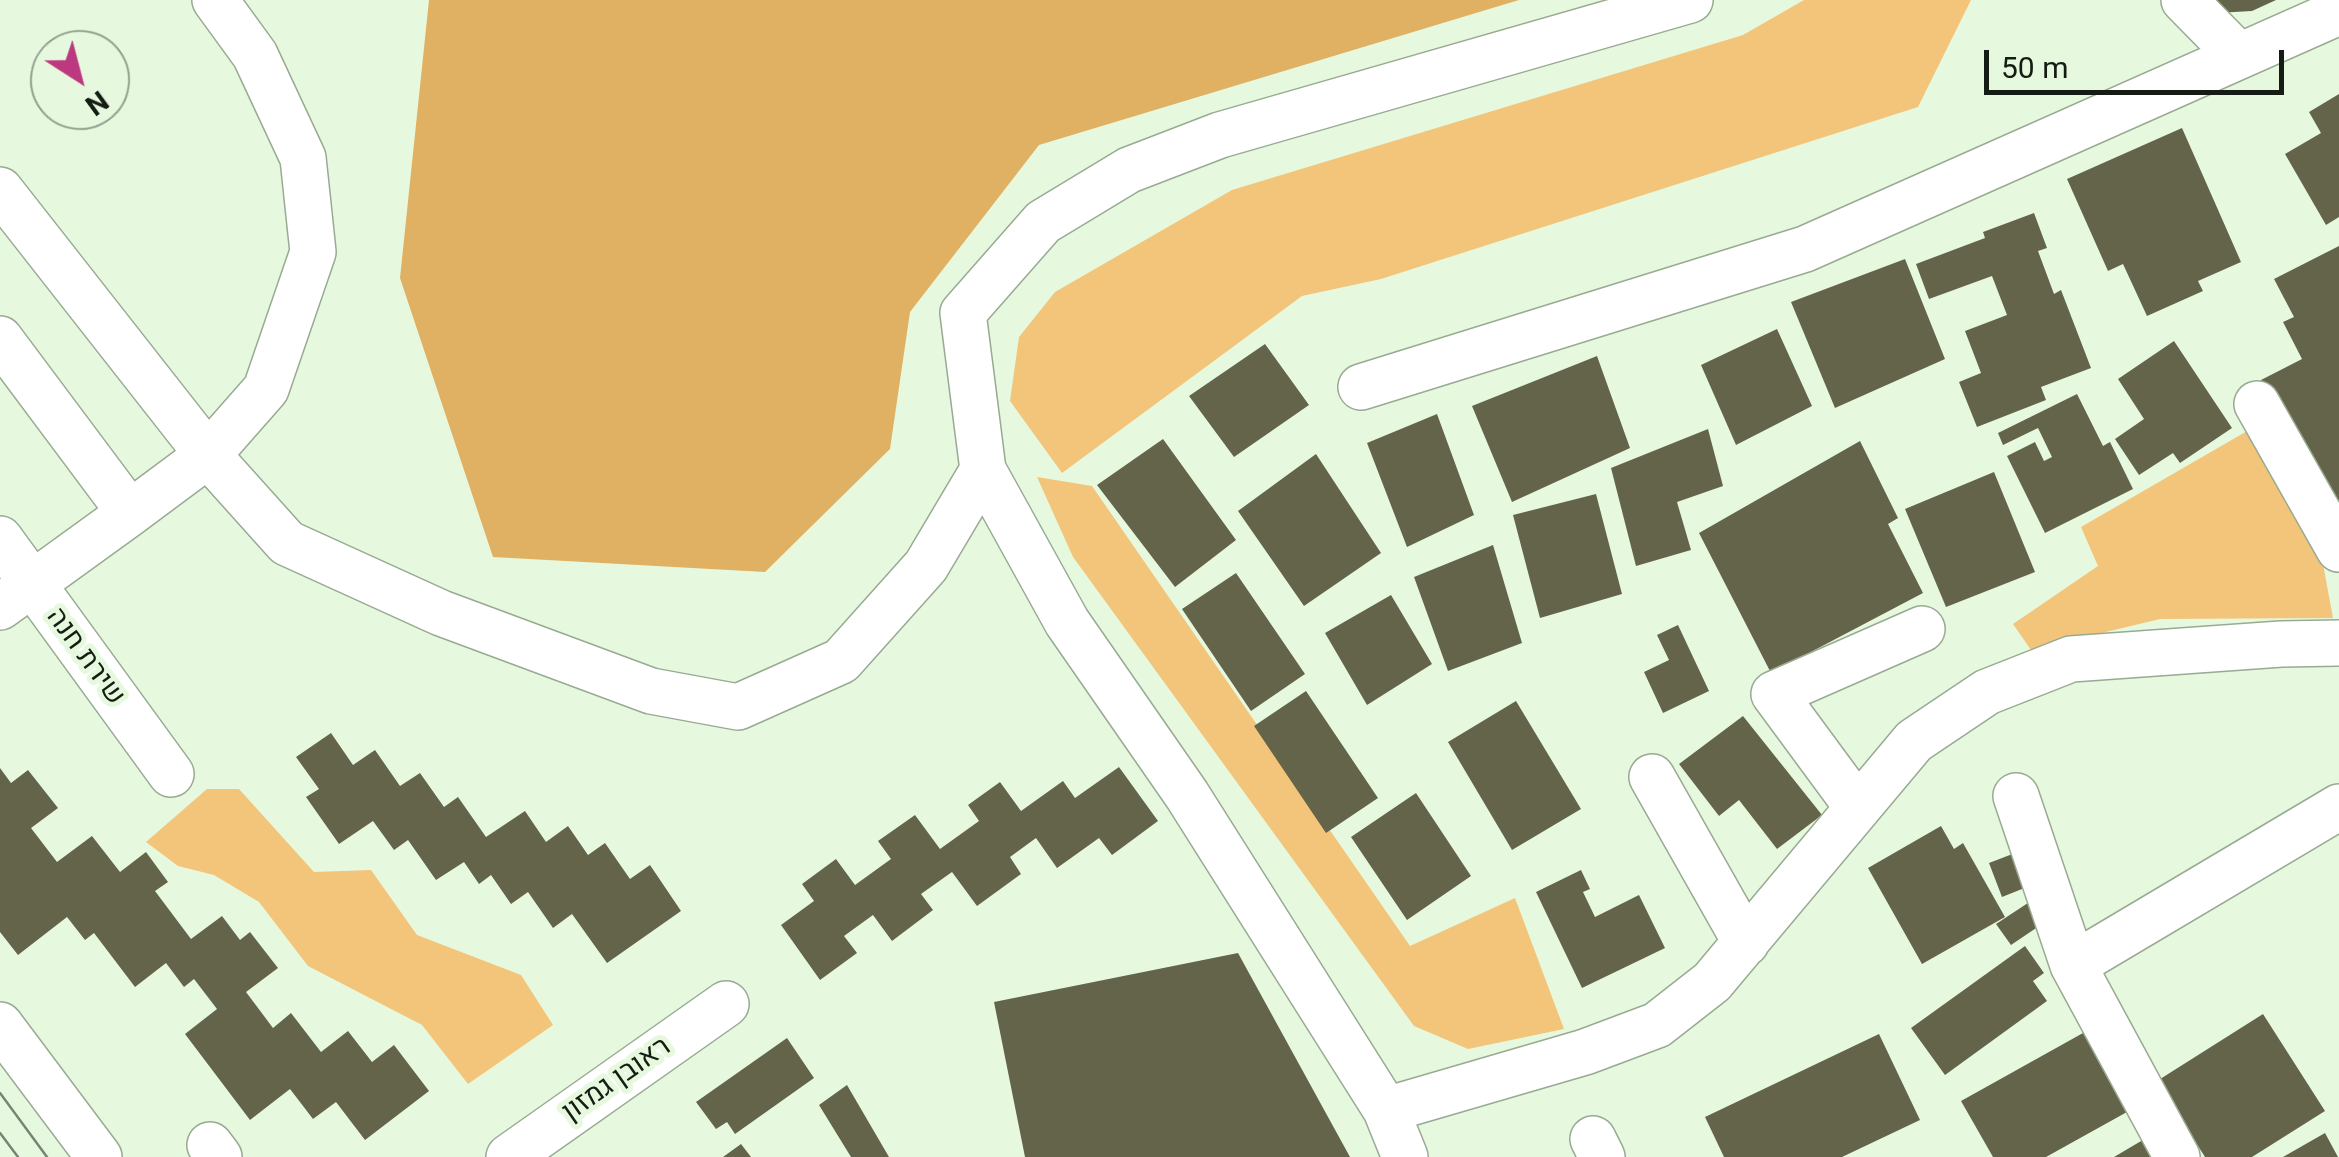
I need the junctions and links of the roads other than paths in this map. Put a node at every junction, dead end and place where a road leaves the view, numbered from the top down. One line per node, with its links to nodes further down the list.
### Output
1 (215, 0): 10 (street)
2 (1690, 0): 11 (street)
3 (2184, 0): 5 (street)
4 (2339, 12): 5 (street)
5 (2239, 56): 8 (street)
6 (0, 190): 10 (street)
7 (0, 338): 12 (street)
8 (1360, 387)
9 (2257, 404): 14 (street)
10 (208, 454): 11 (street); 12 (street)
11 (984, 470): 27 (street)
12 (130, 513): 15 (street)
13 (0, 539): 15 (street, שירת חנה)
14 (2339, 549)
15 (16, 595): 18 (street, שירת חנה)
16 (1922, 628): 22 (street)
17 (2339, 643): 22 (street)
18 (171, 774)
19 (1652, 777): 23 (street)
20 (2016, 796): 24 (street)
21 (2339, 807): 24 (street)
22 (1858, 808): 23 (street)
23 (1746, 943): 27 (street)
24 (2073, 966): 31 (street)
25 (726, 1004): 28 (street, ראובן גמזון)
26 (0, 1025): 29 (street)
27 (1386, 1110): 30 (street)
28 (518, 1155)
29 (98, 1157)
30 (1404, 1157)
31 (2177, 1157)

